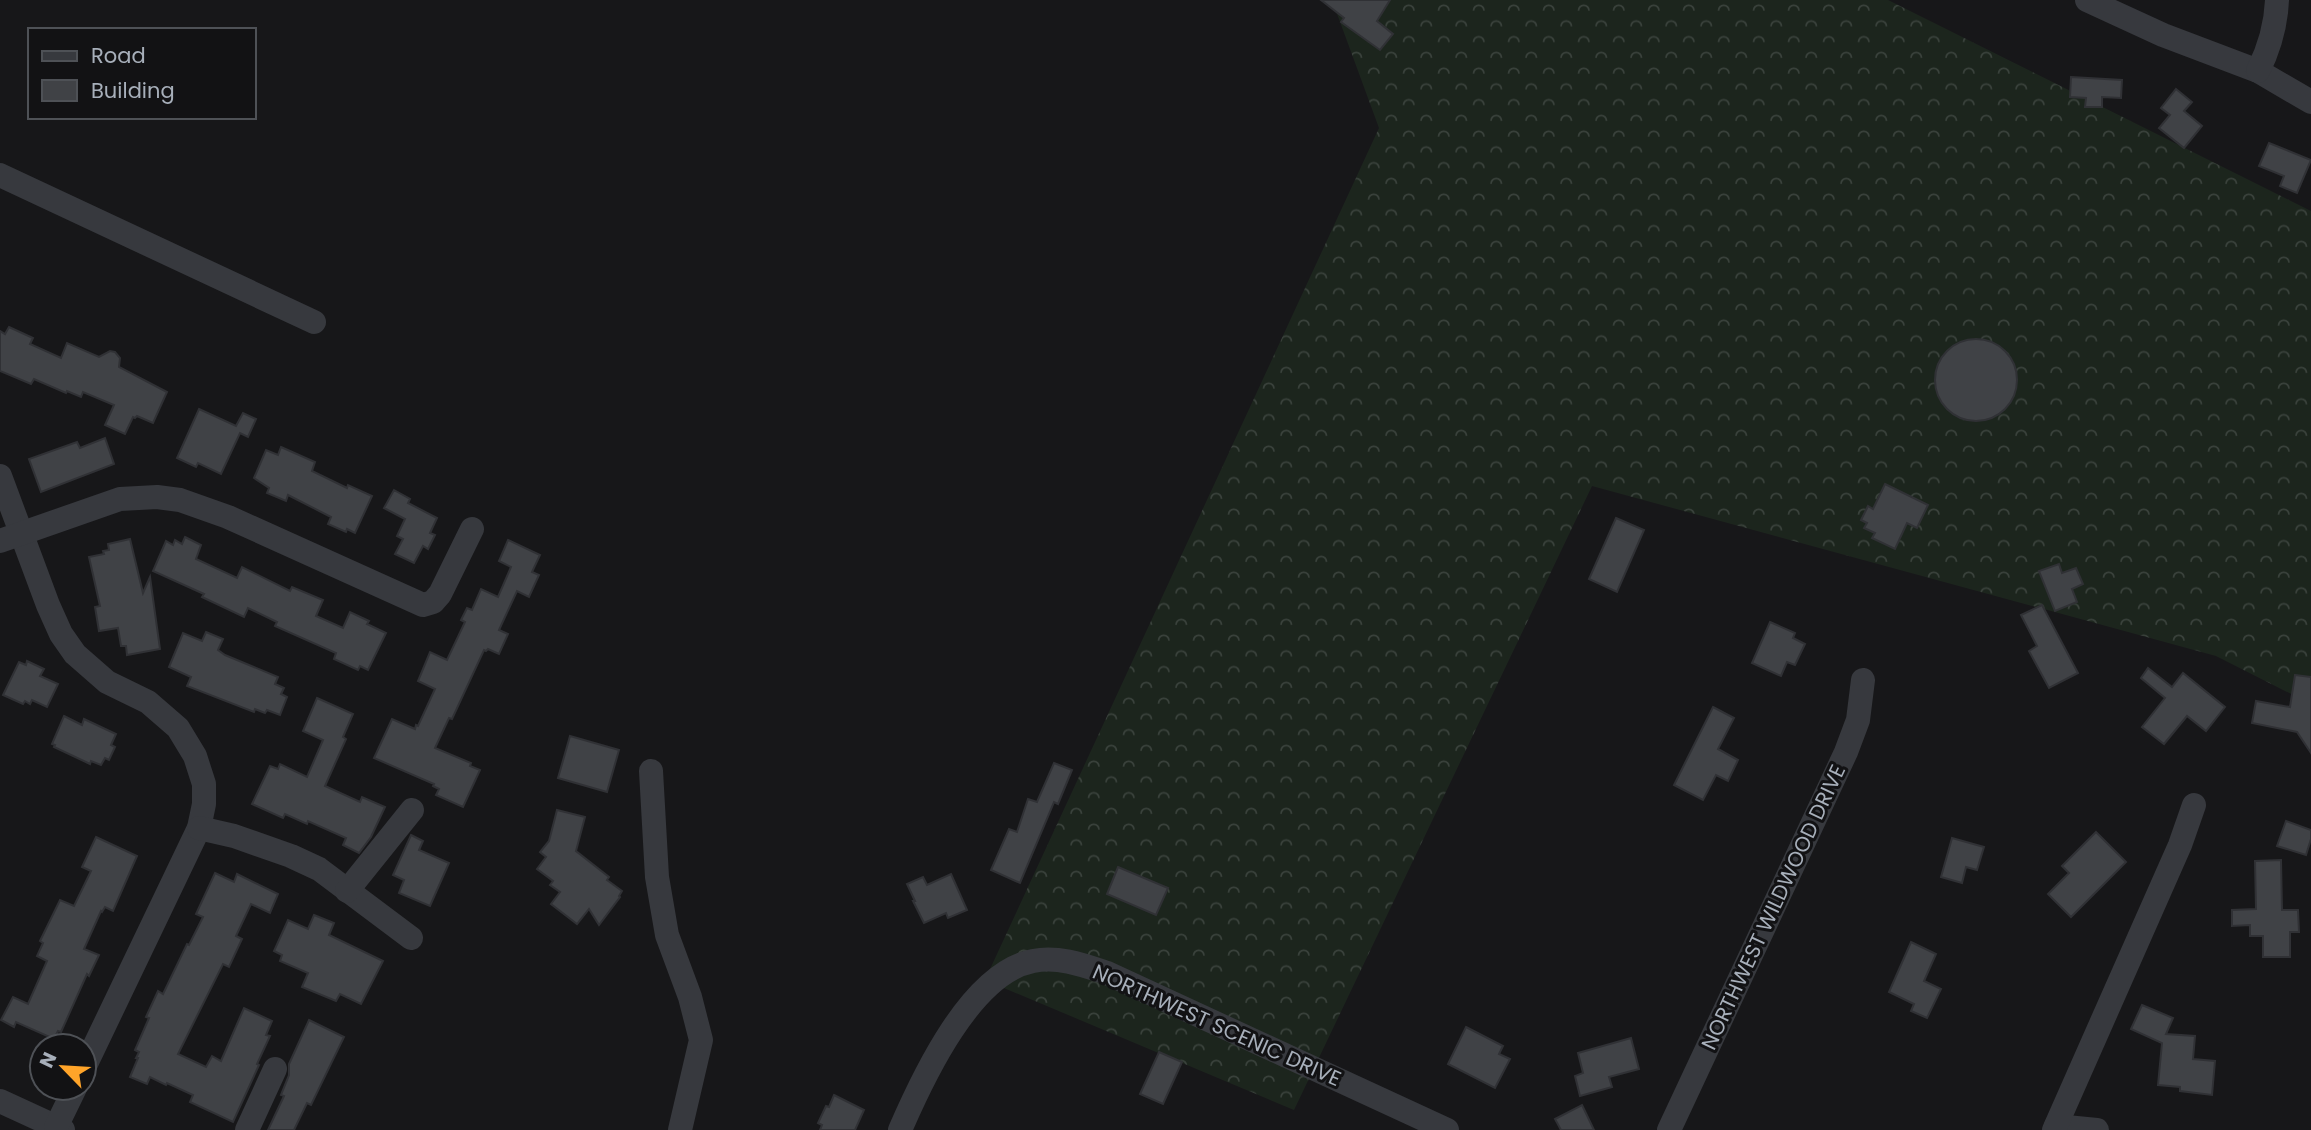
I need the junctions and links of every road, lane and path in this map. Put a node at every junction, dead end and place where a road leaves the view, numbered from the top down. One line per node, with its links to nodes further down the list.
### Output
1 (2087, 0): 3 (street)
2 (2277, 0): 3 (street)
3 (2258, 71): 4 (street)
4 (2311, 102)
5 (0, 175): 6 (street)
6 (314, 322)
7 (0, 476): 9 (street)
8 (471, 529): 9 (street)
9 (11, 538): 14 (street)
10 (1863, 680): 27 (street, NORTHWEST WILDWOOD DRIVE)
11 (651, 771): 24 (street)
12 (2194, 805): 22 (street)
13 (412, 810): 15 (street)
14 (199, 828): 15 (street); 17 (street)
15 (347, 891): 16 (street)
16 (411, 939)
17 (98, 1039)
18 (275, 1069): 23 (street)
19 (0, 1101): 21 (street)
20 (70, 1102): 21 (street)
21 (60, 1128)
22 (2055, 1128): 28 (street)
23 (247, 1130)
24 (680, 1130)
25 (900, 1130): 26 (street, NORTHWEST SCENIC DRIVE)
26 (1447, 1130)
27 (1669, 1130)
28 (2098, 1130)

